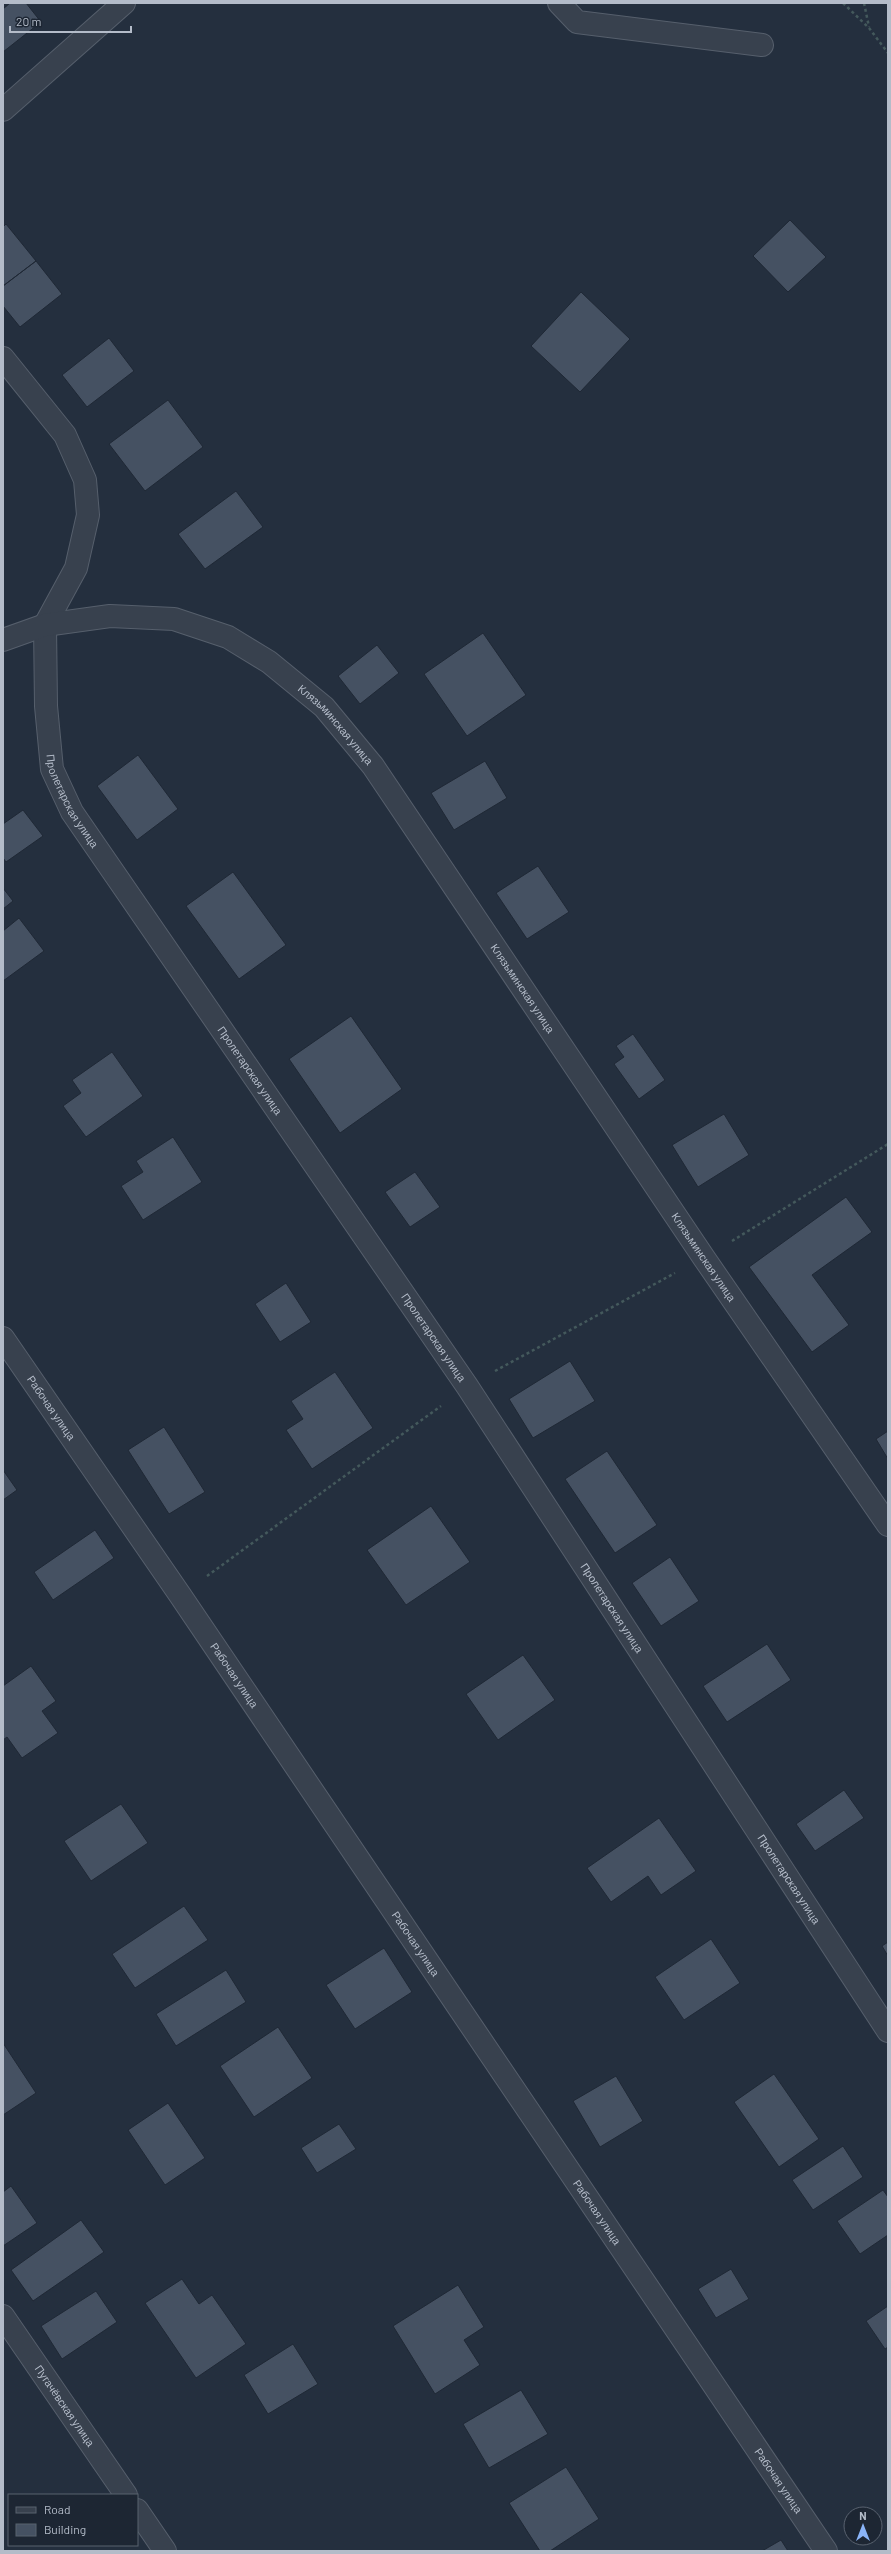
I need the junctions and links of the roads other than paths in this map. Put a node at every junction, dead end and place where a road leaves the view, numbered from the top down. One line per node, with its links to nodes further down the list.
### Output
1 (124, 3): 4 (street)
2 (559, 3): 3 (street)
3 (762, 45)
4 (3, 110)
5 (3, 358): 6 (street)
6 (45, 625): 7 (street, Клязьминская улица); 9 (street, Клязьминская улица); 10 (street, Пролетарская улица)
7 (3, 640)
8 (3, 1338): 16 (street, Рабочая улица)
9 (888, 1525)
10 (888, 2031)
11 (3, 2316): 12 (street, Пугачёвская улица)
12 (9, 2339): 13 (street, Пугачёвская улица)
13 (125, 2494)
14 (138, 2511): 15 (street)
15 (165, 2551)
16 (826, 2551)

